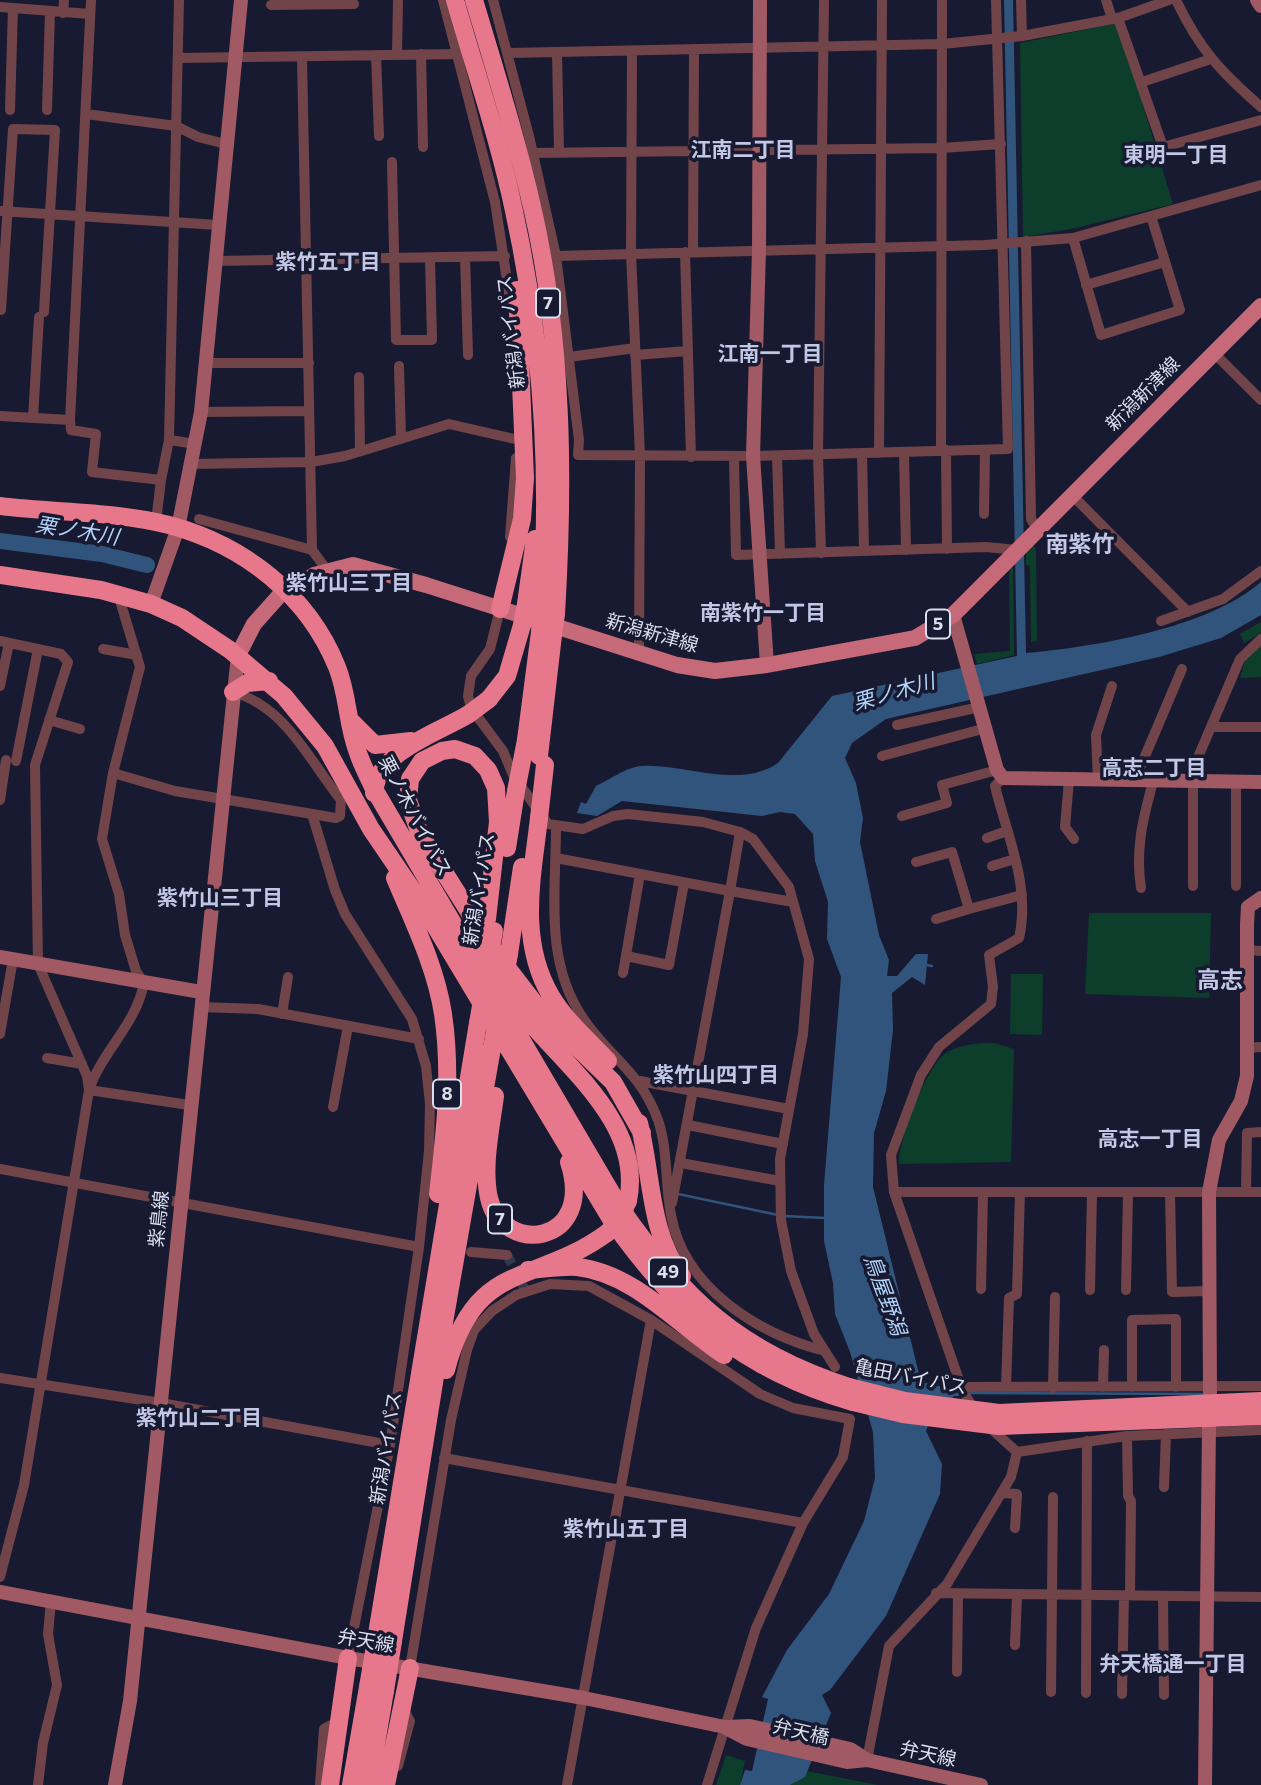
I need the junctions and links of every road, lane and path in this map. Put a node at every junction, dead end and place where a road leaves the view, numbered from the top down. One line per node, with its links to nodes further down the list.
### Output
1 (64, 0): 26 (street)
2 (91, 0): 27 (street)
3 (179, 0): 43 (street)
4 (242, 0): 44 (street)
5 (398, 0): 39 (street)
6 (443, 0): 42 (street)
7 (455, 0): 61 (highway, 新潟バイパス / 7)
8 (474, 0): 151 (highway, 新潟バイパス / 7)
9 (493, 0): 38 (street)
10 (760, 0): 34 (street)
11 (824, 0): 31 (street)
12 (881, 0): 33 (street)
13 (942, 0): 32 (street)
14 (996, 0): 30 (street)
15 (1021, 0): 29 (street)
16 (1107, 0): 28 (street)
17 (1170, 0): 28 (street)
18 (1175, 0): 46 (street)
19 (1257, 0): 23 (street)
20 (354, 4): 22 (street)
21 (17, 5): 24 (street); 25 (street); 49 (street)
22 (271, 5)
23 (1261, 6)
24 (0, 7)
25 (50, 12): 26 (street); 50 (street)
26 (63, 13): 27 (street)
27 (90, 14): 51 (street)
28 (1115, 19): 29 (street); 47 (street)
29 (1022, 36): 30 (street)
30 (996, 38): 32 (street); 56 (street)
31 (824, 44): 33 (street); 34 (street); 59 (street)
32 (942, 44): 33 (street); 60 (street)
33 (881, 45): 57 (street)
34 (760, 47): 35 (street); 62 (street)
35 (694, 49): 36 (street); 63 (street)
36 (632, 51): 37 (street); 64 (street)
37 (557, 52): 38 (street); 66 (street)
38 (508, 53): 65 (street)
39 (397, 54): 40 (street); 41 (street)
40 (421, 54): 42 (street); 58 (street)
41 (376, 55): 45 (street); 54 (street)
42 (460, 55): 84 (street)
43 (178, 58): 44 (street); 53 (street)
44 (235, 58): 45 (street); 55 (street)
45 (302, 58): 87 (street)
46 (1211, 59): 47 (street); 48 (street)
47 (1142, 82): 52 (street)
48 (1261, 107)
49 (10, 110)
50 (47, 110)
51 (86, 114): 53 (street); 71 (street)
52 (1261, 120)
53 (176, 127): 55 (street); 73 (street)
54 (379, 136)
55 (226, 144): 74 (street)
56 (1000, 144): 60 (street); 77 (street)
57 (879, 146): 59 (street); 60 (street); 79 (street)
58 (423, 147)
59 (824, 148): 62 (street); 80 (street)
60 (941, 148): 78 (street)
61 (499, 149): 144 (highway, 7); 151 (highway, 新潟バイパス / 7)
62 (760, 149): 63 (street); 81 (street)
63 (691, 151): 64 (street); 82 (street)
64 (632, 152): 66 (street); 83 (street)
65 (533, 153): 66 (street); 85 (street)
66 (559, 153)
67 (392, 162): 88 (street)
68 (1261, 185): 72 (street)
69 (3, 211): 70 (street); 70 (street); 94 (street)
70 (49, 213): 71 (street); 108 (street)
71 (81, 214): 73 (street); 109 (street)
72 (1151, 216): 75 (street); 91 (street)
73 (173, 224): 74 (street); 111 (street)
74 (218, 225): 90 (street)
75 (1073, 237): 76 (street); 92 (street)
76 (1026, 241): 77 (street); 135 (street)
77 (1002, 244): 78 (street); 115 (street)
78 (940, 246): 79 (street); 114 (street)
79 (881, 248): 80 (street); 118 (street)
80 (822, 249): 81 (street); 121 (street)
81 (759, 250): 82 (street); 122 (street)
82 (689, 252): 83 (street); 95 (street)
83 (631, 253): 85 (street); 96 (street)
84 (505, 256): 86 (street); 112 (street)
85 (556, 256): 99 (street)
86 (465, 257): 89 (street); 98 (street)
87 (307, 258): 88 (street); 90 (street); 101 (street)
88 (393, 258): 89 (street); 89 (street)
89 (430, 258)
90 (214, 261): 100 (street)
91 (1165, 262): 92 (street); 92 (street)
92 (1086, 285)
93 (1261, 306): 97 (main road, 新潟新津線 / 5)
94 (1, 310)
95 (688, 351): 96 (street); 124 (street)
96 (635, 352): 99 (street); 120 (street)
97 (1214, 353): 104 (street); 129 (main road, 新潟新津線 / 5)
98 (468, 355)
99 (569, 357): 120 (street)
100 (205, 363): 101 (street); 106 (street)
101 (309, 363): 105 (street)
102 (399, 366): 110 (street)
103 (359, 377): 116 (street)
104 (1261, 400)
105 (309, 411): 106 (street); 126 (street)
106 (201, 412): 113 (street)
107 (0, 416): 108 (street)
108 (33, 418): 109 (street)
109 (70, 420): 128 (street)
110 (401, 439): 112 (street); 116 (street)
111 (169, 440): 113 (street); 128 (street)
112 (518, 440): 144 (street)
113 (196, 444): 127 (street)
114 (943, 450): 115 (street); 119 (street); 136 (street)
115 (985, 450): 131 (street)
116 (360, 451): 126 (street)
117 (862, 453): 118 (street); 121 (street); 140 (street)
118 (879, 453): 119 (street)
119 (904, 453): 138 (street)
120 (640, 455): 124 (street); 161 (street)
121 (818, 455): 123 (street); 141 (street)
122 (753, 456): 123 (street); 125 (street); 143 (street)
123 (777, 456): 142 (street)
124 (691, 457): 125 (street)
125 (734, 457): 143 (street)
126 (310, 462): 127 (street); 137 (street)
127 (192, 464): 134 (street)
128 (160, 481): 133 (street)
129 (1072, 495): 135 (main road, 新潟新津線 / 5); 153 (street)
130 (0, 506): 133 (highway, 栗ノ木バイパス)
131 (984, 514)
132 (199, 519): 137 (street)
133 (156, 522): 134 (highway, 栗ノ木バイパス)
134 (178, 528): 148 (highway, 栗ノ木バイパス); 150 (street)
135 (1038, 530): 139 (main road, 新潟新津線 / 5)
136 (947, 549): 138 (street); 139 (street)
137 (312, 550): 145 (street)
138 (906, 550): 140 (street)
139 (1017, 550): 154 (main road, 新潟新津線 / 5)
140 (864, 551): 141 (street)
141 (821, 553): 142 (street)
142 (780, 554): 143 (street)
143 (758, 555): 164 (street)
144 (514, 559): 152 (highway, 7)
145 (327, 570): 148 (main road, 新潟新津線 / 5); 152 (main road, 新潟新津線 / 5)
146 (1261, 571): 153 (street)
147 (0, 575): 149 (highway, 栗ノ木バイパス / 7)
148 (289, 590): 163 (main road, 新潟新津線 / 5); 172 (highway, 栗ノ木バイパス)
149 (122, 594): 150 (highway, 栗ノ木バイパス / 7); 162 (street)
150 (151, 604): 163 (highway, 栗ノ木バイパス / 7)
151 (541, 609): 156 (highway, 新潟バイパス / 7, bridge); 178 (highway, 7, bridge)
152 (500, 610): 161 (main road, 新潟新津線 / 5); 197 (street)
153 (1188, 612): 155 (street)
154 (953, 615): 164 (main road, 新潟新津線 / 5); 170 (street)
155 (1161, 621)
156 (547, 633): 194 (highway, 新潟バイパス / 7, bridge); 220 (highway, 新潟バイパス / 7, bridge)
157 (1261, 639): 174 (street)
158 (5, 642): 159 (street); 167 (street)
159 (38, 649): 171 (street); 180 (street)
160 (103, 649): 162 (street)
161 (639, 652): 164 (main road, 新潟新津線 / 5)
162 (137, 655): 182 (street)
163 (238, 655): 166 (highway, 栗ノ木バイパス / 7); 169 (street, 紫鳥線)
164 (767, 665)
165 (1182, 669): 186 (street)
166 (269, 681): 169 (highway); 198 (highway, 栗ノ木バイパス / 7)
167 (0, 686)
168 (1112, 686): 185 (street)
169 (233, 692): 192 (street, 紫鳥線); 195 (street)
170 (979, 705): 173 (street); 176 (street)
171 (49, 720): 177 (street); 181 (street)
172 (352, 722): 178 (highway, 7); 191 (highway, 栗ノ木バイパス)
173 (897, 725)
174 (1211, 727): 175 (street); 189 (street)
175 (1261, 727)
176 (986, 728): 179 (street); 183 (street)
177 (80, 729)
178 (433, 734): 191 (highway)
179 (882, 756)
180 (7, 760): 181 (street); 193 (street)
181 (35, 765): 224 (street)
182 (113, 773): 192 (street); 227 (street)
183 (1000, 774): 184 (street); 196 (street); 199 (street)
184 (1069, 780): 185 (street); 203 (street)
185 (1098, 781): 186 (street)
186 (1133, 782): 187 (street)
187 (1153, 782): 189 (street); 212 (street)
188 (1261, 782): 190 (street)
189 (1190, 783): 190 (street); 210 (street)
190 (1236, 783): 211 (street)
191 (374, 789): 201 (highway, 栗ノ木バイパス); 217 (highway)
192 (221, 797): 195 (street); 229 (street, 紫鳥線)
193 (0, 800)
194 (535, 813): 228 (highway, 新潟バイパス / 7, bridge); 247 (highway)
195 (312, 814): 234 (street)
196 (902, 816)
197 (556, 827): 200 (street); 204 (street)
198 (370, 829): 217 (highway, 栗ノ木バイパス / 7); 279 (highway, 8)
199 (1007, 831): 202 (street); 205 (street)
200 (740, 832): 213 (street); 216 (street)
201 (400, 833): 228 (highway, 栗ノ木バイパス); 268 (highway, 8, bridge)
202 (986, 838)
203 (1074, 839)
204 (556, 858): 208 (street); 239 (street)
205 (1015, 859): 207 (street); 214 (street)
206 (916, 862): 218 (street)
207 (992, 866)
208 (640, 874): 209 (street); 222 (street)
209 (684, 883): 213 (street); 222 (street)
210 (1192, 886)
211 (1236, 886)
212 (1141, 888)
213 (730, 891): 216 (street); 241 (street)
214 (1022, 895): 218 (street); 254 (street)
215 (1261, 898): 221 (street)
216 (793, 902): 244 (street)
217 (422, 904): 231 (highway, 栗ノ木バイパス / 7)
218 (970, 909): 219 (street)
219 (936, 919)
220 (491, 925): 228 (highway, bridge); 247 (highway)
221 (1254, 951): 235 (street)
222 (626, 956): 225 (street)
223 (6, 958): 224 (street); 233 (street)
224 (38, 964): 227 (street); 238 (street)
225 (623, 973)
226 (288, 977): 230 (street)
227 (144, 983): 229 (street); 240 (street)
228 (490, 991): 231 (highway, 新潟バイパス / 8, bridge); 236 (highway, 7, bridge); 274 (highway, 亀田バイパス / 49)
229 (200, 1000): 230 (street); 242 (street, 紫鳥線)
230 (282, 1014): 232 (street)
231 (482, 1020): 248 (highway, 亀田バイパス / 7); 279 (highway, 新潟バイパス / 8)
232 (348, 1026): 234 (street); 243 (street)
233 (0, 1034)
234 (419, 1039): 265 (street)
235 (1254, 1048): 260 (street)
236 (496, 1053): 248 (highway, 7); 300 (highway, 新潟バイパス / 8)
237 (47, 1058): 238 (street)
238 (82, 1064): 240 (street)
239 (640, 1081): 241 (street); 264 (street)
240 (89, 1090): 242 (street); 253 (street)
241 (692, 1090): 244 (street); 245 (street)
242 (189, 1105): 263 (street, 紫鳥線)
243 (333, 1107)
244 (789, 1109): 249 (street)
245 (688, 1125): 249 (street); 250 (street)
246 (1261, 1132): 261 (street)
247 (642, 1133): 274 (highway)
248 (560, 1134): 291 (highway, 亀田バイパス / 49)
249 (783, 1144): 252 (street)
250 (681, 1163): 252 (street); 264 (street)
251 (0, 1170): 253 (street)
252 (780, 1181): 277 (street)
253 (74, 1185): 263 (street); 281 (street)
254 (894, 1192): 255 (street); 289 (street)
255 (983, 1192): 256 (street); 269 (street)
256 (1020, 1192): 257 (street); 283 (street)
257 (1092, 1192): 258 (street); 270 (street)
258 (1128, 1192): 259 (street); 271 (street)
259 (1170, 1192): 260 (street); 272 (street)
260 (1209, 1192): 261 (street); 272 (street)
261 (1246, 1192): 262 (street)
262 (1261, 1192)
263 (180, 1203): 265 (street); 292 (street, 紫鳥線)
264 (670, 1211): 277 (street)
265 (419, 1247): 301 (street)
266 (471, 1252): 267 (street)
267 (507, 1255)
268 (528, 1270): 291 (highway); 300 (highway, 8)
269 (981, 1289)
270 (1090, 1290)
271 (1126, 1290)
272 (1210, 1291): 288 (street)
273 (1055, 1297): 287 (street)
274 (701, 1306): 291 (highway, 亀田バイパス / 49)
275 (651, 1320): 291 (street); 303 (street); 305 (street)
276 (1104, 1350): 284 (street)
277 (825, 1351): 278 (street)
278 (835, 1367)
279 (420, 1372): 323 (highway, 新潟バイパス / 8)
280 (0, 1378): 281 (street)
281 (40, 1385): 292 (street); 310 (street)
282 (1261, 1386): 288 (street)
283 (1006, 1387): 287 (street); 289 (street)
284 (1103, 1387): 285 (street); 287 (street)
285 (1132, 1387): 286 (street); 286 (street)
286 (1176, 1387): 288 (street)
287 (1053, 1388)
288 (1210, 1391)
289 (964, 1392): 302 (street)
290 (1261, 1401): 294 (highway, 亀田バイパス / 49)
291 (848, 1402): 294 (highway, 亀田バイパス / 49, bridge); 308 (street)
292 (161, 1403): 301 (street); 322 (street, 紫鳥線)
293 (1261, 1416): 294 (highway, 亀田バイパス / 49)
294 (999, 1419)
295 (1209, 1428): 296 (street); 297 (street); 320 (street)
296 (1261, 1430)
297 (1166, 1434): 298 (street); 304 (street)
298 (1127, 1436): 299 (street); 317 (street)
299 (1087, 1441): 302 (street); 316 (street)
300 (425, 1442): 323 (highway, 新潟バイパス / 8)
301 (390, 1445): 325 (street)
302 (1017, 1452): 306 (street)
303 (444, 1458): 305 (street); 326 (street)
304 (1164, 1487)
305 (621, 1489): 308 (street); 334 (street)
306 (1002, 1493): 309 (street); 312 (street)
307 (1053, 1497): 313 (street)
308 (803, 1523): 337 (street)
309 (1015, 1528)
310 (0, 1577)
311 (0, 1592): 321 (street, 弁天線)
312 (936, 1593): 314 (street); 338 (street)
313 (1052, 1594): 315 (street); 316 (street); 330 (street)
314 (958, 1595): 315 (street); 327 (street)
315 (1017, 1596): 324 (street)
316 (1088, 1596): 317 (street); 331 (street)
317 (1127, 1596): 318 (street); 332 (street)
318 (1163, 1597): 320 (street); 333 (street)
319 (1261, 1597): 320 (street)
320 (1208, 1598): 350 (street)
321 (51, 1601): 322 (street, 弁天線); 339 (street)
322 (136, 1617): 325 (street, 弁天線); 340 (street, 紫鳥線)
323 (384, 1640): 329 (highway, 新潟バイパス / 8, bridge)
324 (1017, 1642)
325 (348, 1658): 326 (street, 弁天線); 336 (highway)
326 (410, 1668): 328 (street, 弁天線); 335 (highway)
327 (957, 1672)
328 (459, 1676): 334 (street, 弁天線); 335 (street)
329 (376, 1689): 343 (highway, 新潟バイパス / 8); 344 (highway, 新潟バイパス / 8)
330 (1051, 1692)
331 (1086, 1693)
332 (1122, 1694)
333 (1164, 1695)
334 (584, 1698): 337 (street, 弁天線); 347 (street)
335 (402, 1707): 345 (highway); 346 (street)
336 (337, 1722): 341 (street); 342 (highway)
337 (725, 1727): 338 (street, 弁天橋); 348 (street)
338 (867, 1760): 349 (street, 弁天線)
339 (38, 1785)
340 (115, 1785)
341 (320, 1785)
342 (330, 1785)
343 (351, 1785)
344 (369, 1785)
345 (386, 1785)
346 (394, 1785)
347 (567, 1785)
348 (707, 1785)
349 (979, 1785)
350 (1205, 1785)

